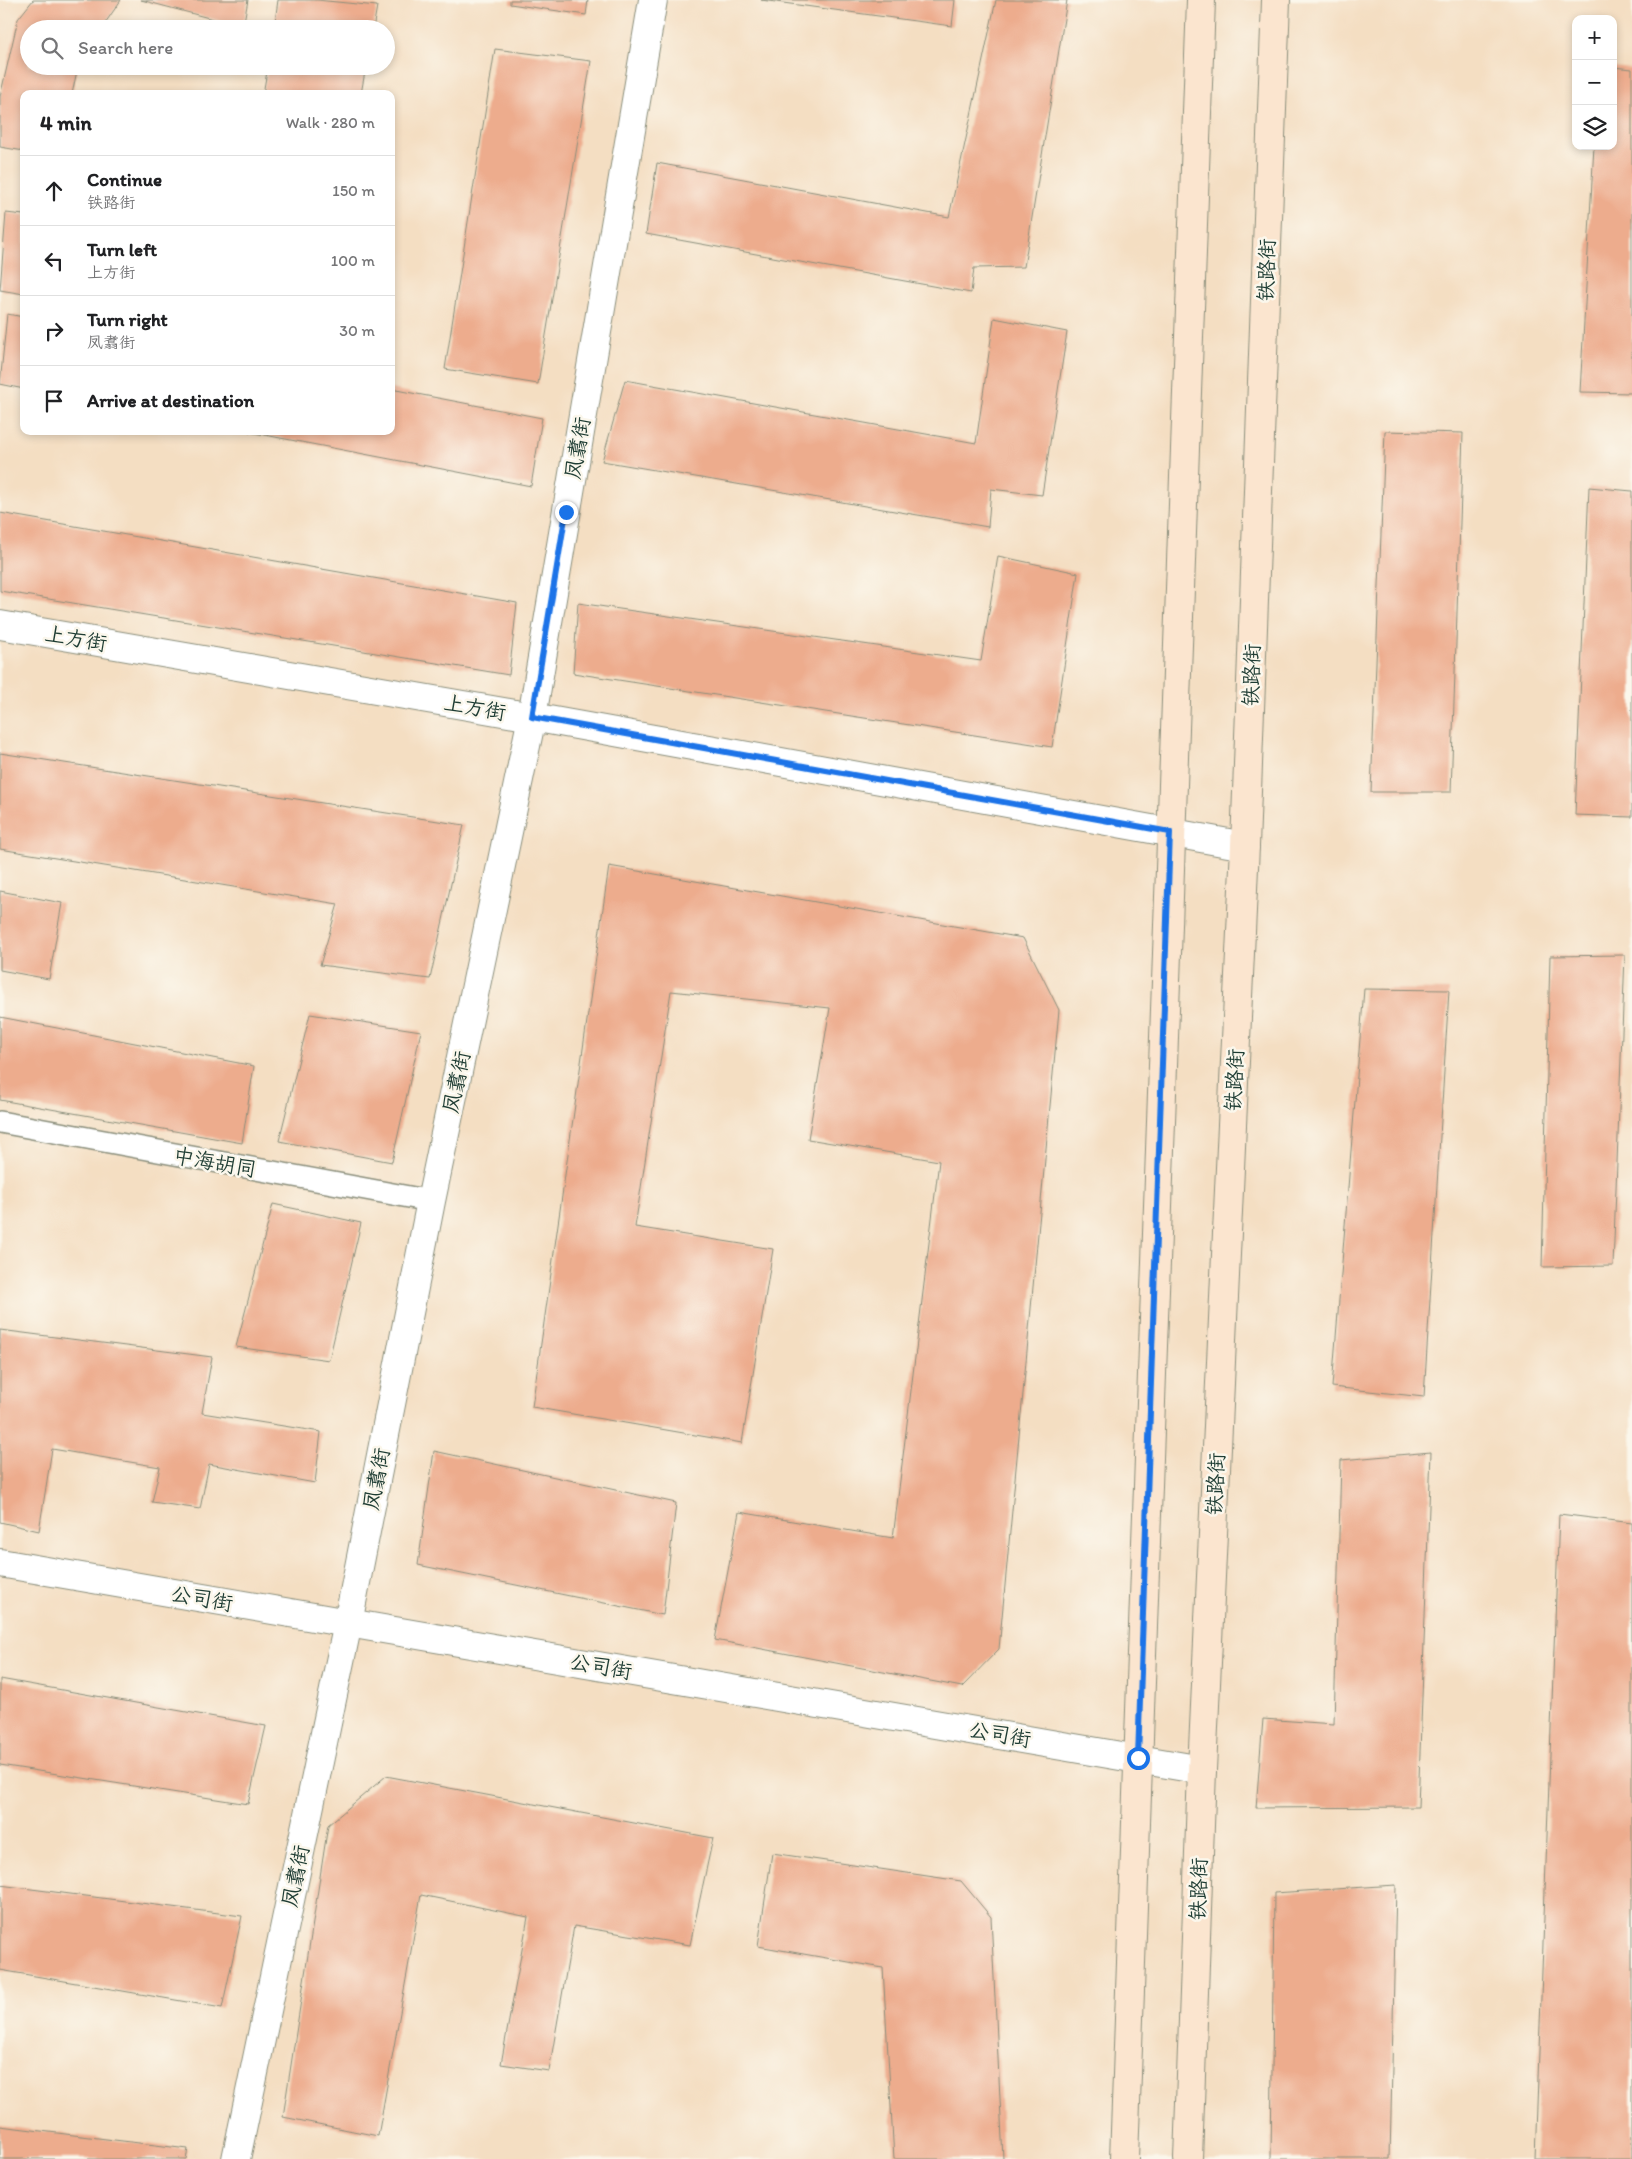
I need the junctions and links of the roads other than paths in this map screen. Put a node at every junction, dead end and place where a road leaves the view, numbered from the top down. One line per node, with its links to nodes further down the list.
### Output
1 (653, 0): 5 (street, 凤翥街)
2 (1201, 0): 6 (main road)
3 (1276, 0): 7 (main road, 铁路街)
4 (0, 625): 5 (street, 上方街)
5 (532, 717): 6 (street, 上方街); 9 (street, 凤翥街)
6 (1170, 832): 7 (street, 上方街); 12 (main road)
7 (1245, 846): 13 (main road, 铁路街)
8 (0, 1122): 9 (lane, 中海胡同)
9 (431, 1201): 11 (street, 凤翥街)
10 (0, 1563): 11 (street, 公司街)
11 (348, 1623): 12 (street, 公司街); 14 (street, 凤翥街)
12 (1138, 1758): 13 (street, 公司街); 15 (main road)
13 (1202, 1770): 16 (main road, 铁路街)
14 (236, 2159)
15 (1124, 2159)
16 (1188, 2159)

